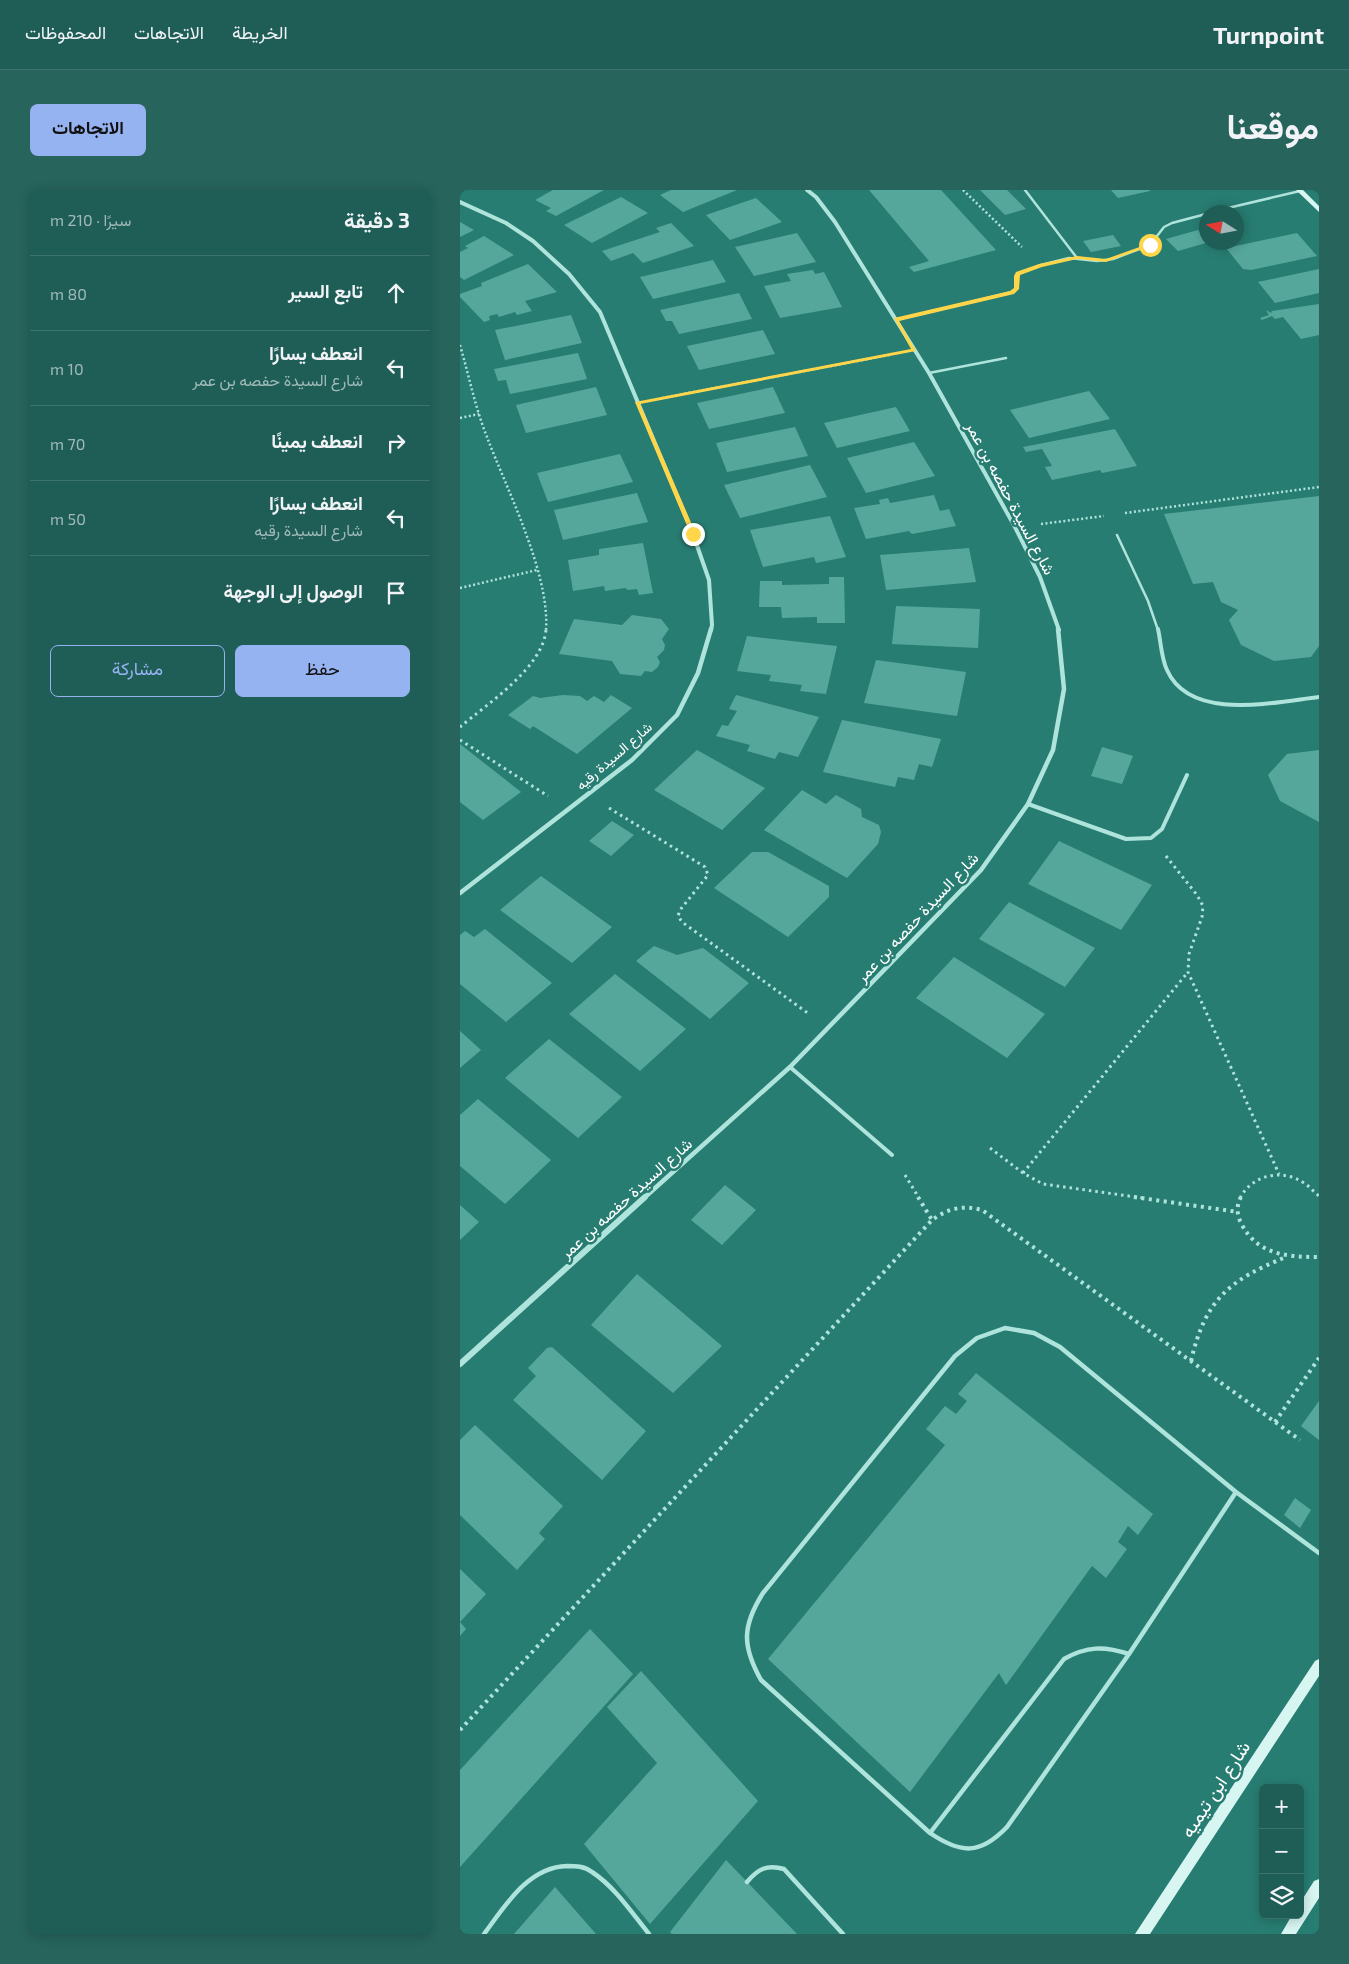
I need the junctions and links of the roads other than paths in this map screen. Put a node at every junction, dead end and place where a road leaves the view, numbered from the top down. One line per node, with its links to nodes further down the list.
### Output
1 (807, 190): 9 (street, شارع السيدة حفصه بن عمر)
2 (1025, 190): 8 (lane)
3 (1300, 190): 5 (lane); 6 (street)
4 (460, 202): 16 (street, شارع السيدة رقيه)
5 (1239, 205)
6 (1319, 210)
7 (1199, 216): 8 (lane)
8 (1077, 258): 9 (lane)
9 (896, 320): 11 (street, شارع السيدة حفصه بن عمر)
10 (1006, 358): 11 (lane)
11 (929, 373): 15 (street, شارع السيدة حفصه بن عمر)
12 (1118, 535): 13 (lane)
13 (1319, 698)
14 (1186, 774): 15 (lane)
15 (1028, 804): 17 (street, شارع السيدة حفصه بن عمر)
16 (460, 893)
17 (790, 1067): 18 (lane); 19 (street, شارع السيدة حفصه بن عمر)
18 (892, 1155)
19 (460, 1364)
20 (1236, 1492): 21 (lane); 22 (lane); 24 (lane)
21 (1319, 1553)
22 (1129, 1654): 24 (lane); 24 (lane)
23 (1319, 1665): 30 (street, شارع ابن تيميه)
24 (930, 1833)
25 (747, 1882): 29 (lane)
26 (1319, 1886): 31 (street)
27 (484, 1934): 28 (lane)
28 (649, 1934)
29 (843, 1934)
30 (1142, 1934)
31 (1288, 1934)

